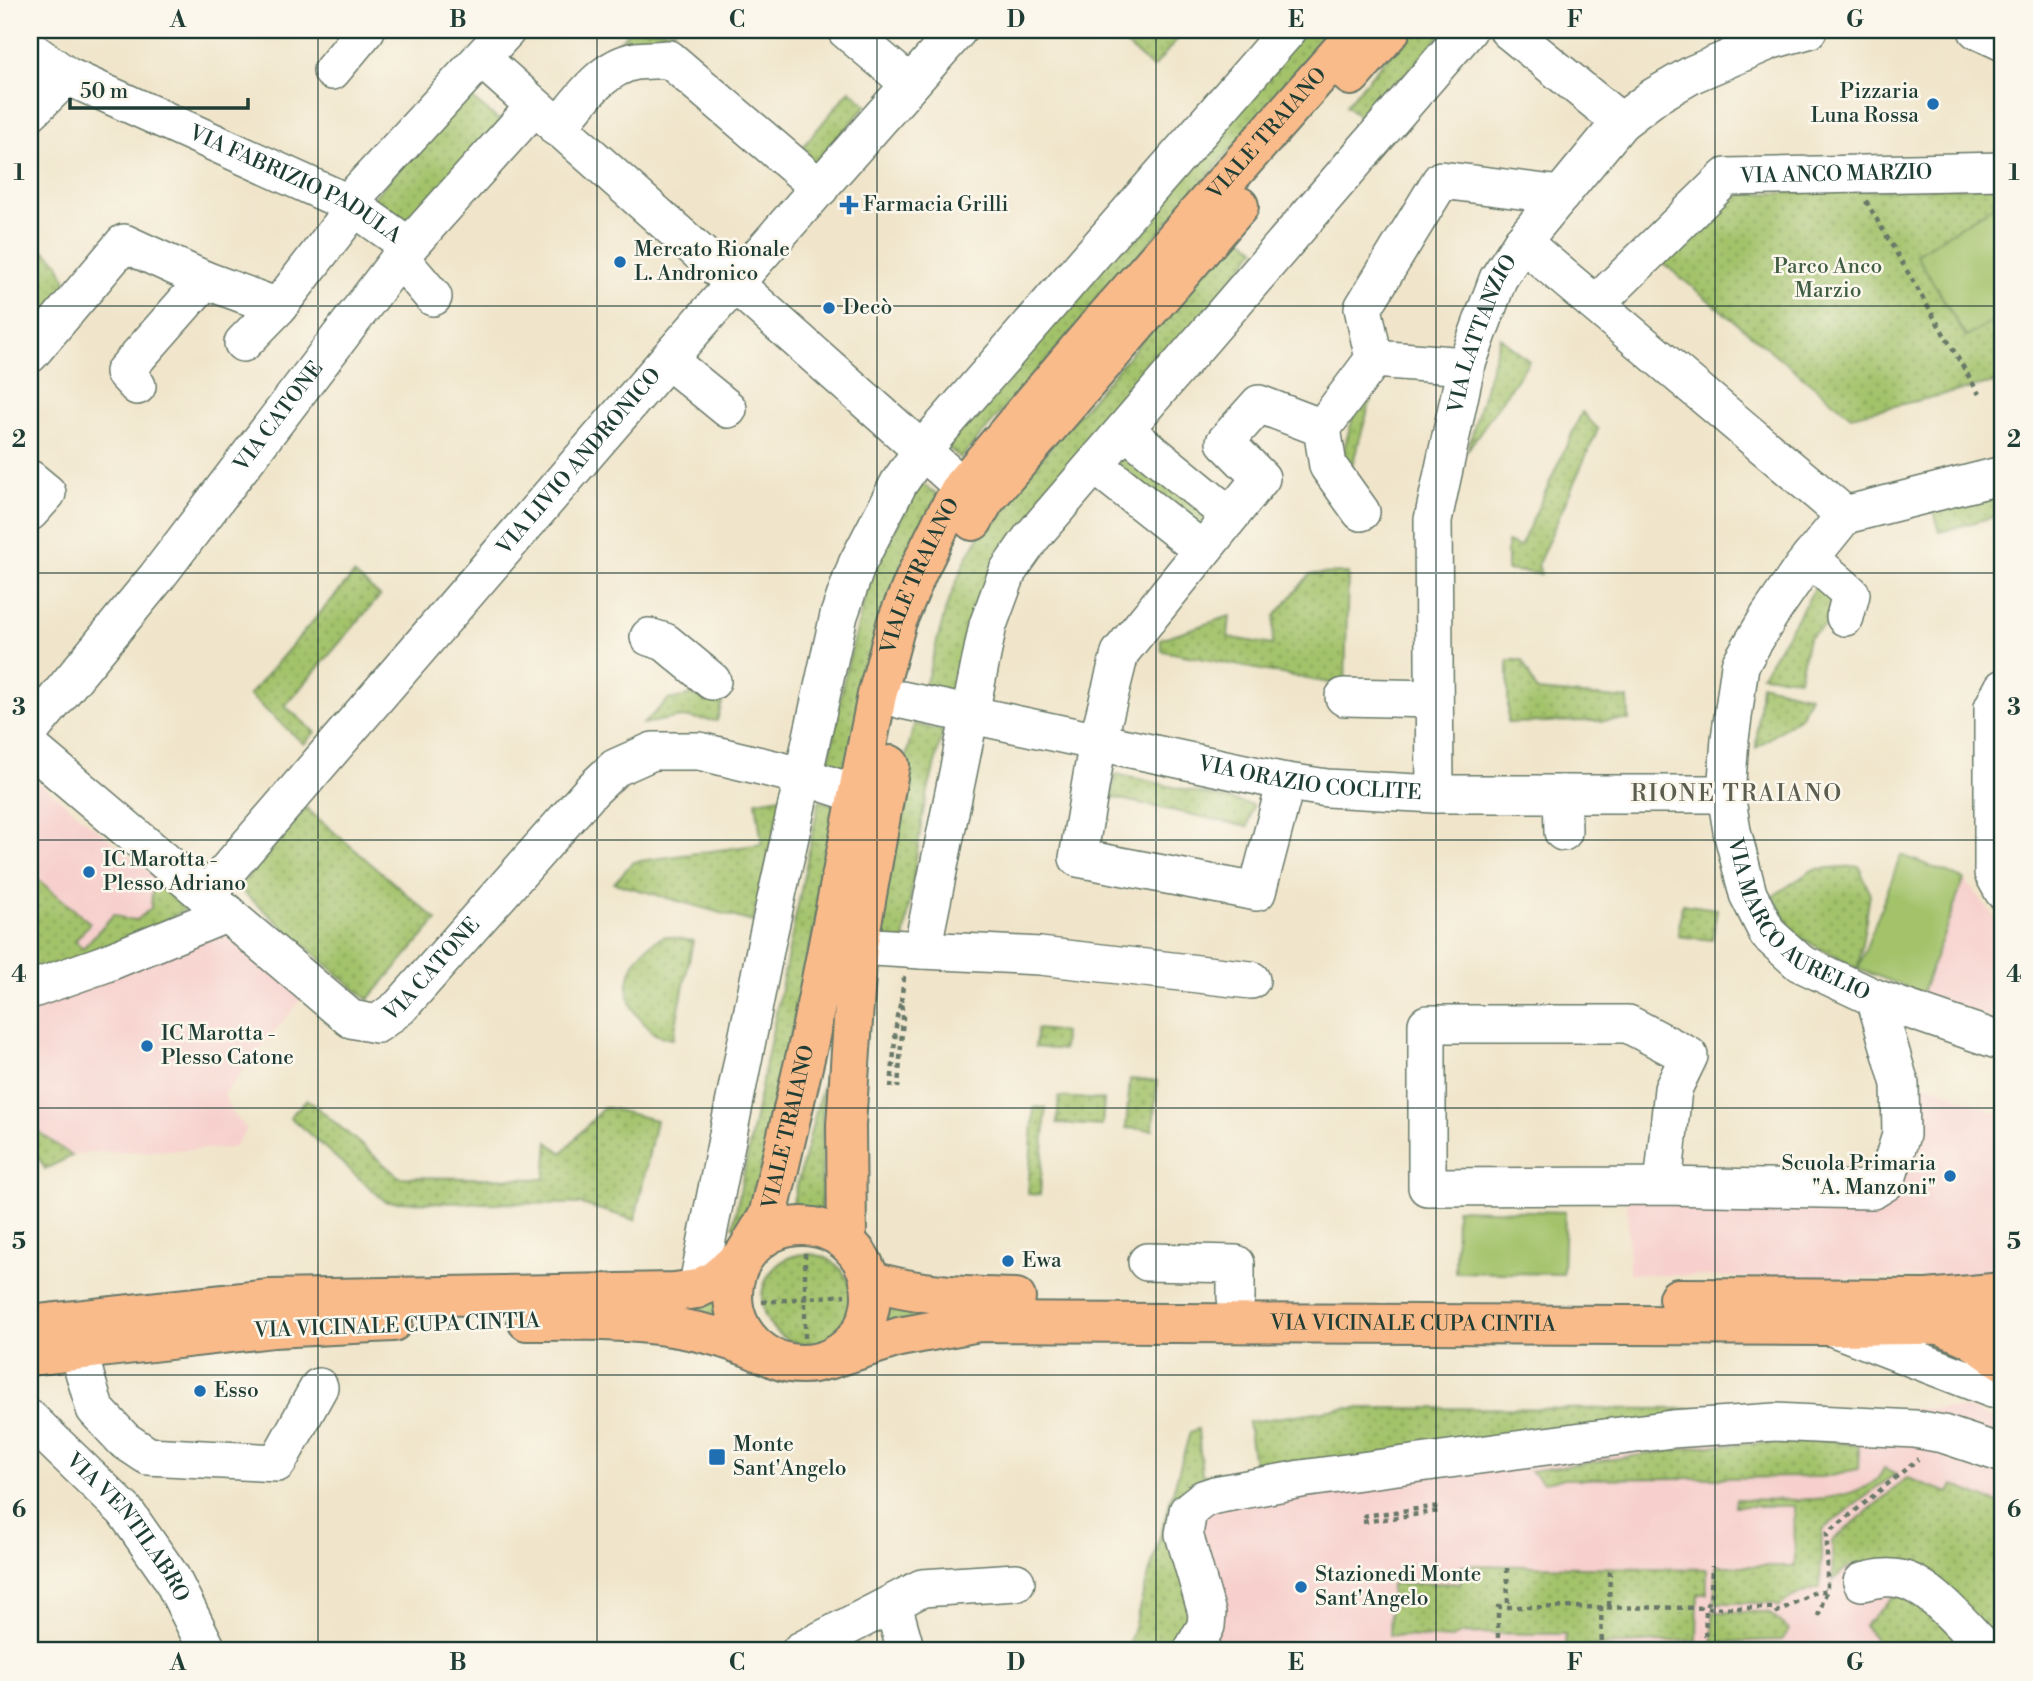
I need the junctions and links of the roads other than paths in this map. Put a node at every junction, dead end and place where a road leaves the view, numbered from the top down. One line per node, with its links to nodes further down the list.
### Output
1 (366, 30): 16 (street)
2 (507, 30): 15 (street)
3 (846, 30): 18 (street)
4 (958, 30): 18 (street, VIA LIVIO ANDRONICO)
5 (1288, 30): 42 (street)
6 (1359, 30): 46 (main road, VIALE TRAIANO)
7 (1391, 30): 46 (main road, VIALE TRAIANO)
8 (1468, 30): 41 (street)
9 (1508, 30): 21 (street)
10 (1808, 30): 12 (street, VIA LATTANZIO)
11 (1977, 30): 13 (street)
12 (1772, 35): 21 (street, VIA LATTANZIO)
13 (2003, 42)
14 (30, 50): 17 (street, VIA FABRIZIO PADULA)
15 (482, 59): 20 (street); 25 (street)
16 (331, 71)
17 (67, 76): 19 (street); 25 (street, VIA FABRIZIO PADULA)
18 (910, 84): 23 (street, VIA LIVIO ANDRONICO)
19 (30, 112)
20 (546, 117): 23 (street, VIA CATONE); 27 (street, VIA CATONE); 29 (street)
21 (1620, 121): 24 (street, VIA LATTANZIO)
22 (2003, 171): 31 (street, VIA ANCO MARZIO)
23 (820, 188): 29 (street, VIA LIVIO ANDRONICO)
24 (1560, 195): 26 (street, VIA LATTANZIO); 35 (street)
25 (352, 205): 27 (street, VIA FABRIZIO PADULA); 32 (street)
26 (1522, 242): 31 (street); 37 (street, VIA LATTANZIO)
27 (405, 252): 30 (street, VIA FABRIZIO PADULA); 61 (street, VIA CATONE)
28 (205, 280): 32 (street); 34 (street); 38 (street)
29 (736, 284): 36 (street, VIA LIVIO ANDRONICO); 42 (street)
30 (433, 297)
31 (1596, 304): 49 (street)
32 (278, 307): 33 (street)
33 (243, 342)
34 (30, 354)
35 (1374, 359): 37 (street); 40 (street)
36 (668, 360): 39 (street); 72 (street, VIA LIVIO ANDRONICO)
37 (1466, 366): 59 (street, VIA LATTANZIO)
38 (137, 386)
39 (728, 409)
40 (1322, 428): 48 (street); 50 (street)
41 (1125, 430): 43 (street); 50 (street)
42 (922, 450): 46 (street); 64 (street)
43 (1095, 465): 51 (street); 60 (street)
44 (2003, 475): 49 (street)
45 (30, 479): 47 (street)
46 (974, 493): 58 (main road, VIALE TRAIANO)
47 (30, 512)
48 (1361, 512)
49 (1845, 515): 52 (street, VIA MARCO AURELIO)
50 (1230, 516): 51 (street)
51 (1202, 550): 62 (street)
52 (1810, 558): 53 (street); 68 (street, VIA MARCO AURELIO)
53 (1845, 617)
54 (649, 637): 55 (street)
55 (712, 681)
56 (2003, 688): 71 (street)
57 (1344, 696): 59 (street)
58 (889, 698): 60 (street, VIA ORAZIO COCLITE); 69 (main road, VIALE TRAIANO)
59 (1434, 699): 66 (street, VIA LATTANZIO)
60 (968, 714): 62 (street, VIA ORAZIO COCLITE); 74 (street)
61 (30, 731)
62 (1098, 741): 65 (street, VIA ORAZIO COCLITE); 65 (street)
63 (30, 747): 72 (street, VIA CATONE)
64 (802, 776): 69 (street, VIA CATONE); 72 (street, VIA CATONE); 84 (street)
65 (1286, 782): 66 (street, VIA ORAZIO COCLITE)
66 (1434, 794): 67 (street, VIA ORAZIO COCLITE)
67 (1562, 794): 68 (street, VIA ORAZIO COCLITE); 70 (street)
68 (1726, 794): 77 (street, VIA MARCO AURELIO)
69 (870, 798): 73 (main road, VIALE TRAIANO); 81 (main road, VIALE TRAIANO)
70 (1563, 832)
71 (2003, 891)
72 (217, 904): 76 (street, VIA LIVIO ANDRONICO)
73 (858, 946): 74 (street); 80 (main road, VIALE TRAIANO)
74 (922, 950): 75 (street)
75 (1251, 980)
76 (30, 990)
77 (1875, 998): 78 (street, VIA MARCO AURELIO); 79 (street)
78 (2003, 1042)
79 (1663, 1186): 79 (street)
80 (847, 1241): 81 (main road, VIA VICINALE CUPA CINTIA); 83 (main road)
81 (744, 1255): 84 (main road, VIA VICINALE CUPA CINTIA); 91 (main road)
82 (1147, 1262): 85 (street)
83 (861, 1287): 85 (main road, VIA VICINALE CUPA CINTIA); 90 (main road)
84 (697, 1289): 87 (main road, VIA VICINALE CUPA CINTIA)
85 (1236, 1298): 86 (main road, VIA VICINALE CUPA CINTIA)
86 (1979, 1316): 88 (main road, VIA VICINALE CUPA CINTIA); 93 (main road)
87 (30, 1325)
88 (1828, 1326): 90 (main road, VIA VICINALE CUPA CINTIA); 93 (street)
89 (78, 1351): 91 (main road, VIA VICINALE CUPA CINTIA); 92 (main road, VIA VICINALE CUPA CINTIA); 94 (street)
90 (816, 1352): 91 (main road, VIA VICINALE CUPA CINTIA)
91 (762, 1353)
92 (30, 1356)
93 (1999, 1384)
94 (319, 1387)
95 (30, 1419): 100 (street, VIA VENTILABRO)
96 (1997, 1441): 103 (street)
97 (1016, 1582): 99 (street)
98 (1862, 1582): 104 (street)
99 (893, 1605): 101 (street); 102 (street)
100 (208, 1651)
101 (800, 1651)
102 (906, 1651)
103 (1192, 1651)
104 (1988, 1651)

